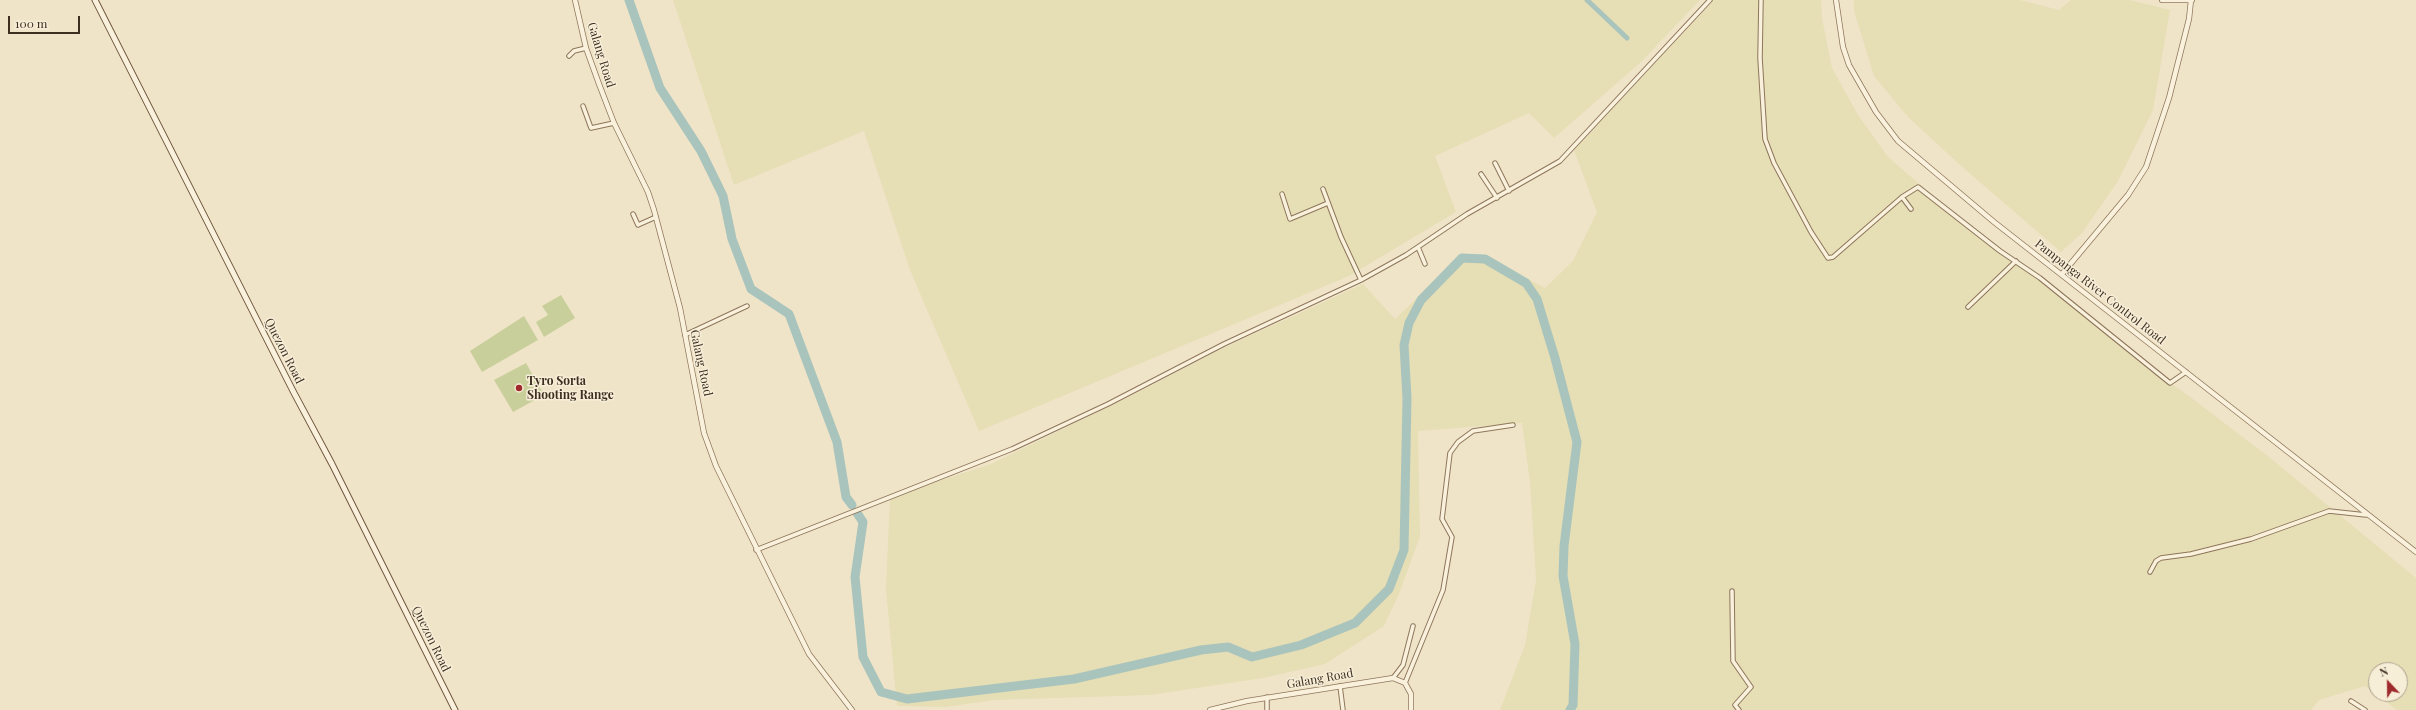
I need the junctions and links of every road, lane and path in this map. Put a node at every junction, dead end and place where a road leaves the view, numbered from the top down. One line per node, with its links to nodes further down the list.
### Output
1 (95, 0): 44 (main road, Quezon Road)
2 (575, 0): 8 (street, Galang Road)
3 (1710, 0): 15 (street)
4 (1761, 0): 18 (street)
5 (1836, 0): 26 (street, Pampanga River Control Road)
6 (2162, 0): 7 (street)
7 (2192, 0): 26 (street)
8 (586, 48): 9 (street); 11 (street, Galang Road)
9 (569, 56)
10 (583, 106): 11 (street)
11 (614, 123): 22 (street, Galang Road)
12 (1495, 163): 15 (street)
13 (1481, 174): 17 (street)
14 (1323, 189): 19 (street)
15 (1509, 191): 17 (street)
16 (1282, 194): 19 (street)
17 (1497, 198): 23 (street)
18 (1902, 198): 20 (street); 24 (street)
19 (1328, 203): 27 (street)
20 (1911, 209)
21 (633, 214): 22 (street)
22 (656, 217): 30 (street, Galang Road)
23 (1418, 247): 25 (street); 27 (street)
24 (2016, 261): 29 (street); 31 (street)
25 (1425, 264)
26 (2062, 274): 31 (street, Pampanga River Control Road)
27 (1361, 280): 34 (street)
28 (747, 306): 30 (street)
29 (1968, 306)
30 (685, 335): 34 (street, Galang Road)
31 (2186, 372): 33 (street, Pampanga River Control Road)
32 (1513, 425): 40 (street)
33 (2366, 515): 35 (street, Pampanga River Control Road); 36 (street)
34 (756, 550): 45 (street, Galang Road)
35 (2416, 552)
36 (2150, 572)
37 (1732, 591): 50 (street)
38 (1413, 626): 39 (street)
39 (1393, 678): 40 (street); 41 (street, Galang Road)
40 (1405, 683): 49 (street)
41 (1340, 686): 42 (street, Galang Road); 48 (street)
42 (1267, 697): 46 (street, Galang Road); 47 (street)
43 (2351, 701): 51 (street)
44 (455, 710)
45 (852, 710)
46 (1210, 710)
47 (1267, 710)
48 (1343, 710)
49 (1411, 710)
50 (1739, 710)
51 (2366, 710)

